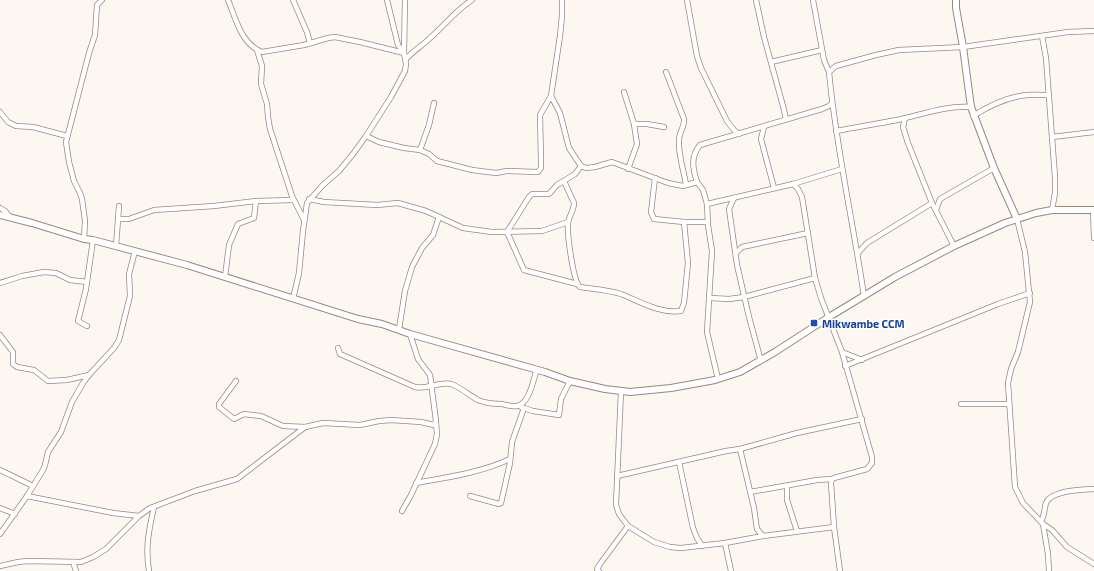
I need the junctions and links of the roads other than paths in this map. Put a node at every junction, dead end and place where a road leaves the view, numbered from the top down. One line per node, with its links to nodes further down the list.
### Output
1 (102, 0): 12 (street)
2 (228, 0): 17 (street)
3 (293, 0): 15 (street)
4 (387, 0): 19 (street)
5 (405, 0): 19 (street)
6 (472, 0): 20 (street)
7 (562, 0): 26 (street)
8 (687, 0): 42 (street)
9 (756, 0): 21 (street)
10 (813, 0): 18 (street)
11 (956, 0): 16 (main road)
12 (97, 2): 44 (street)
13 (1094, 31): 14 (street)
14 (1042, 36): 16 (street); 25 (street)
15 (310, 43): 17 (street); 19 (street)
16 (963, 47): 23 (street); 29 (main road)
17 (257, 50): 60 (street)
18 (822, 50): 21 (street); 23 (street)
19 (404, 53): 20 (street)
20 (406, 59): 45 (street)
21 (771, 62): 33 (street)
22 (666, 72): 56 (street)
23 (829, 72): 28 (street)
24 (624, 92): 35 (street)
25 (1048, 95): 31 (street); 46 (street)
26 (551, 96): 47 (street); 48 (street)
27 (434, 103): 47 (street)
28 (832, 103): 33 (street); 40 (street)
29 (971, 107): 31 (main road); 32 (street)
30 (0, 112): 44 (street)
31 (973, 116): 49 (main road)
32 (905, 118): 34 (street); 36 (street)
33 (786, 119): 38 (street)
34 (896, 120): 36 (street); 40 (street)
35 (634, 124): 37 (street); 50 (street)
36 (903, 126): 63 (street)
37 (664, 127)
38 (764, 127): 39 (street); 43 (street)
39 (752, 130): 42 (street); 43 (street)
40 (836, 131): 51 (street)
41 (1094, 132): 46 (street)
42 (739, 134): 54 (street)
43 (761, 135): 57 (street)
44 (67, 136): 83 (street)
45 (366, 136): 47 (street); 59 (street)
46 (1052, 137): 69 (street)
47 (420, 150)
48 (580, 166): 50 (street); 53 (street)
49 (994, 168): 68 (street); 75 (main road)
50 (628, 169): 52 (street)
51 (842, 169): 55 (street); 89 (street)
52 (655, 178): 56 (street); 78 (street)
53 (564, 181): 77 (street); 80 (street)
54 (697, 182): 56 (street); 64 (street)
55 (793, 184): 57 (street); 81 (street)
56 (686, 185)
57 (774, 188): 58 (street)
58 (734, 198): 62 (street); 67 (street)
59 (309, 199): 72 (street); 76 (street)
60 (293, 200): 61 (street); 76 (street)
61 (256, 201): 74 (street); 90 (street)
62 (723, 201): 64 (street); 67 (street)
63 (932, 203): 68 (street); 89 (street)
64 (707, 204): 79 (street)
65 (119, 206): 74 (street)
66 (0, 208): 73 (street)
67 (729, 209): 88 (street)
68 (936, 210): 86 (street)
69 (1052, 210): 70 (main road); 75 (main road)
70 (1094, 210): 82 (street)
71 (0, 215): 73 (main road)
72 (439, 217): 80 (street); 102 (street)
73 (12, 218): 83 (main road)
74 (118, 219): 85 (street)
75 (1017, 219): 86 (main road); 95 (street)
76 (304, 220): 98 (street)
77 (568, 222): 80 (street); 94 (street)
78 (684, 222): 79 (street); 94 (street)
79 (708, 222): 99 (street)
80 (507, 232): 94 (street)
81 (808, 233): 88 (street); 91 (street)
82 (1094, 238)
83 (84, 239): 84 (main road)
84 (93, 240): 85 (main road); 92 (street)
85 (116, 246): 87 (main road)
86 (954, 246): 96 (main road)
87 (135, 251): 90 (main road); 111 (street)
88 (736, 253): 97 (street)
89 (858, 253): 96 (street)
90 (225, 277): 98 (main road)
91 (815, 278): 97 (street); 100 (street)
92 (87, 282): 93 (street); 101 (street)
93 (0, 283)
94 (577, 284)
95 (1030, 292): 107 (street); 118 (street)
96 (864, 296): 100 (main road)
97 (744, 297): 99 (street); 108 (street)
98 (293, 298): 102 (main road)
99 (710, 298): 112 (street)
100 (829, 317): 106 (street); 108 (main road)
101 (87, 326)
102 (399, 329): 103 (main road)
103 (410, 334): 110 (main road); 115 (street)
104 (0, 335): 111 (street)
105 (338, 348): 115 (street)
106 (842, 352): 107 (street); 109 (street)
107 (862, 360): 109 (street)
108 (761, 361): 112 (main road)
109 (845, 366): 121 (street)
110 (536, 369): 113 (main road); 119 (street)
111 (89, 375): 131 (street)
112 (718, 379): 116 (main road)
113 (570, 381): 116 (main road); 120 (street)
114 (236, 382): 123 (street)
115 (432, 386): 119 (street); 122 (street)
116 (621, 391): 128 (street)
117 (961, 404): 118 (street)
118 (1009, 404): 142 (street)
119 (517, 406): 120 (street)
120 (524, 408): 125 (street)
121 (862, 420): 124 (street); 129 (street)
122 (436, 423): 123 (street); 130 (street)
123 (305, 427): 137 (street)
124 (740, 449): 126 (street); 134 (street)
125 (510, 459): 130 (street); 136 (street)
126 (679, 462): 128 (street); 151 (street)
127 (0, 470): 131 (street)
128 (617, 476): 143 (street)
129 (832, 479): 132 (street); 144 (street)
130 (416, 483): 139 (street)
131 (33, 486): 135 (street)
132 (787, 486): 134 (street); 146 (street)
133 (1094, 489): 142 (street)
134 (750, 492): 145 (street)
135 (27, 496): 140 (street); 141 (street)
136 (470, 496)
137 (154, 506): 141 (street); 156 (street)
138 (0, 508): 140 (street)
139 (402, 511)
140 (15, 514): 147 (street)
141 (139, 516): 152 (street)
142 (1042, 523): 153 (street); 160 (street)
143 (628, 526): 151 (street); 157 (street)
144 (834, 527): 146 (street); 159 (street)
145 (758, 529): 148 (street); 149 (street)
146 (797, 531): 148 (street)
147 (0, 534)
148 (763, 536): 149 (street)
149 (753, 537): 150 (street)
150 (725, 543): 151 (street); 158 (street)
151 (702, 546)
152 (73, 562): 154 (street); 155 (street)
153 (1094, 564)
154 (0, 566)
155 (76, 571)
156 (150, 571)
157 (599, 571)
158 (731, 571)
159 (840, 571)
160 (1049, 571)

